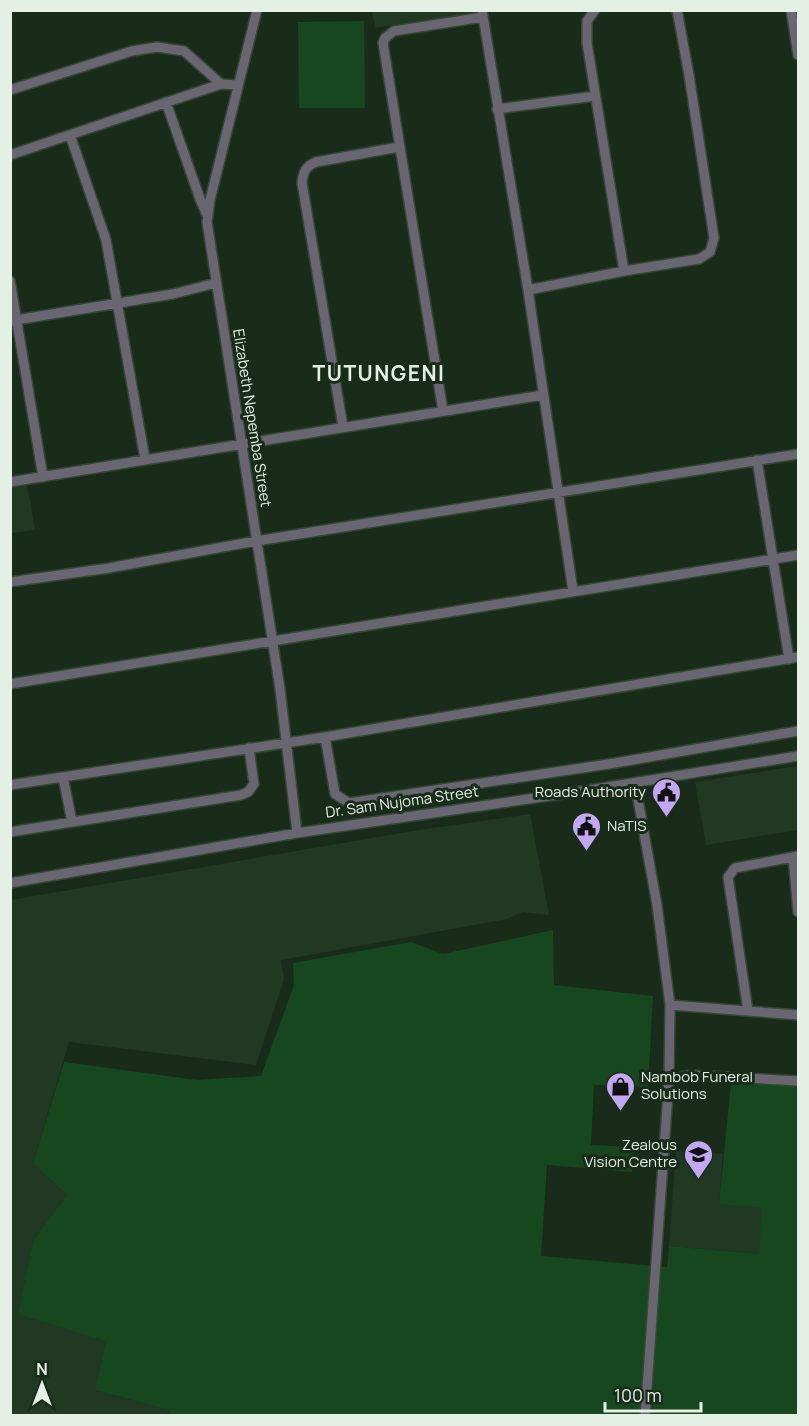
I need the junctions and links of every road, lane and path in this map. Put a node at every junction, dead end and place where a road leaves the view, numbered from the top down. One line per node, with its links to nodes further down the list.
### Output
1 (257, 10): 8 (street, Elizabeth Nepemba Street)
2 (595, 10): 10 (street)
3 (677, 10): 17 (street)
4 (791, 10): 6 (street)
5 (483, 14): 12 (street); 14 (street)
6 (798, 55)
7 (221, 84): 8 (street); 9 (street); 11 (street)
8 (238, 85): 16 (street, Elizabeth Nepemba Street)
9 (10, 90)
10 (595, 96): 12 (street); 17 (street)
11 (166, 102): 13 (street); 16 (street)
12 (497, 109): 20 (street)
13 (70, 135): 15 (street); 21 (street)
14 (399, 147): 24 (street); 25 (street)
15 (10, 155)
16 (207, 215): 19 (street, Elizabeth Nepemba Street)
17 (624, 271): 20 (street)
18 (10, 281): 22 (street)
19 (216, 283): 21 (street); 26 (street, Elizabeth Nepemba Street)
20 (528, 290): 23 (street)
21 (117, 303): 22 (street); 28 (street)
22 (14, 321): 30 (street)
23 (543, 395): 24 (street); 32 (street)
24 (443, 411): 25 (street)
25 (343, 427): 26 (street)
26 (241, 443): 28 (street); 33 (street, Elizabeth Nepemba Street)
27 (798, 454): 29 (street)
28 (145, 459): 30 (street)
29 (757, 460): 32 (street); 35 (street)
30 (43, 477): 31 (street)
31 (10, 482)
32 (557, 493): 33 (street); 37 (street)
33 (256, 541): 36 (street); 38 (street, Elizabeth Nepemba Street)
34 (798, 555): 35 (street)
35 (772, 559): 37 (street); 39 (street)
36 (10, 582)
37 (573, 591): 38 (street)
38 (272, 640): 40 (street); 43 (street, Elizabeth Nepemba Street)
39 (794, 658): 42 (street)
40 (10, 684)
41 (798, 731): 42 (street)
42 (325, 737): 43 (street)
43 (286, 742): 44 (street); 51 (street, Elizabeth Nepemba Street)
44 (249, 748): 46 (street); 49 (street)
45 (798, 756): 47 (street, Dr. Sam Nujoma Street)
46 (63, 777): 48 (street); 49 (street)
47 (635, 783): 51 (street, Dr. Sam Nujoma Street); 55 (street)
48 (10, 785)
49 (72, 822): 50 (street)
50 (10, 832)
51 (297, 833): 53 (street, Dr. Sam Nujoma Street)
52 (796, 857): 54 (street); 56 (street)
53 (10, 883)
54 (798, 912)
55 (670, 1005): 56 (street); 58 (street)
56 (747, 1011): 57 (street)
57 (798, 1015)
58 (669, 1078): 59 (street); 60 (street)
59 (798, 1080)
60 (645, 1416)

